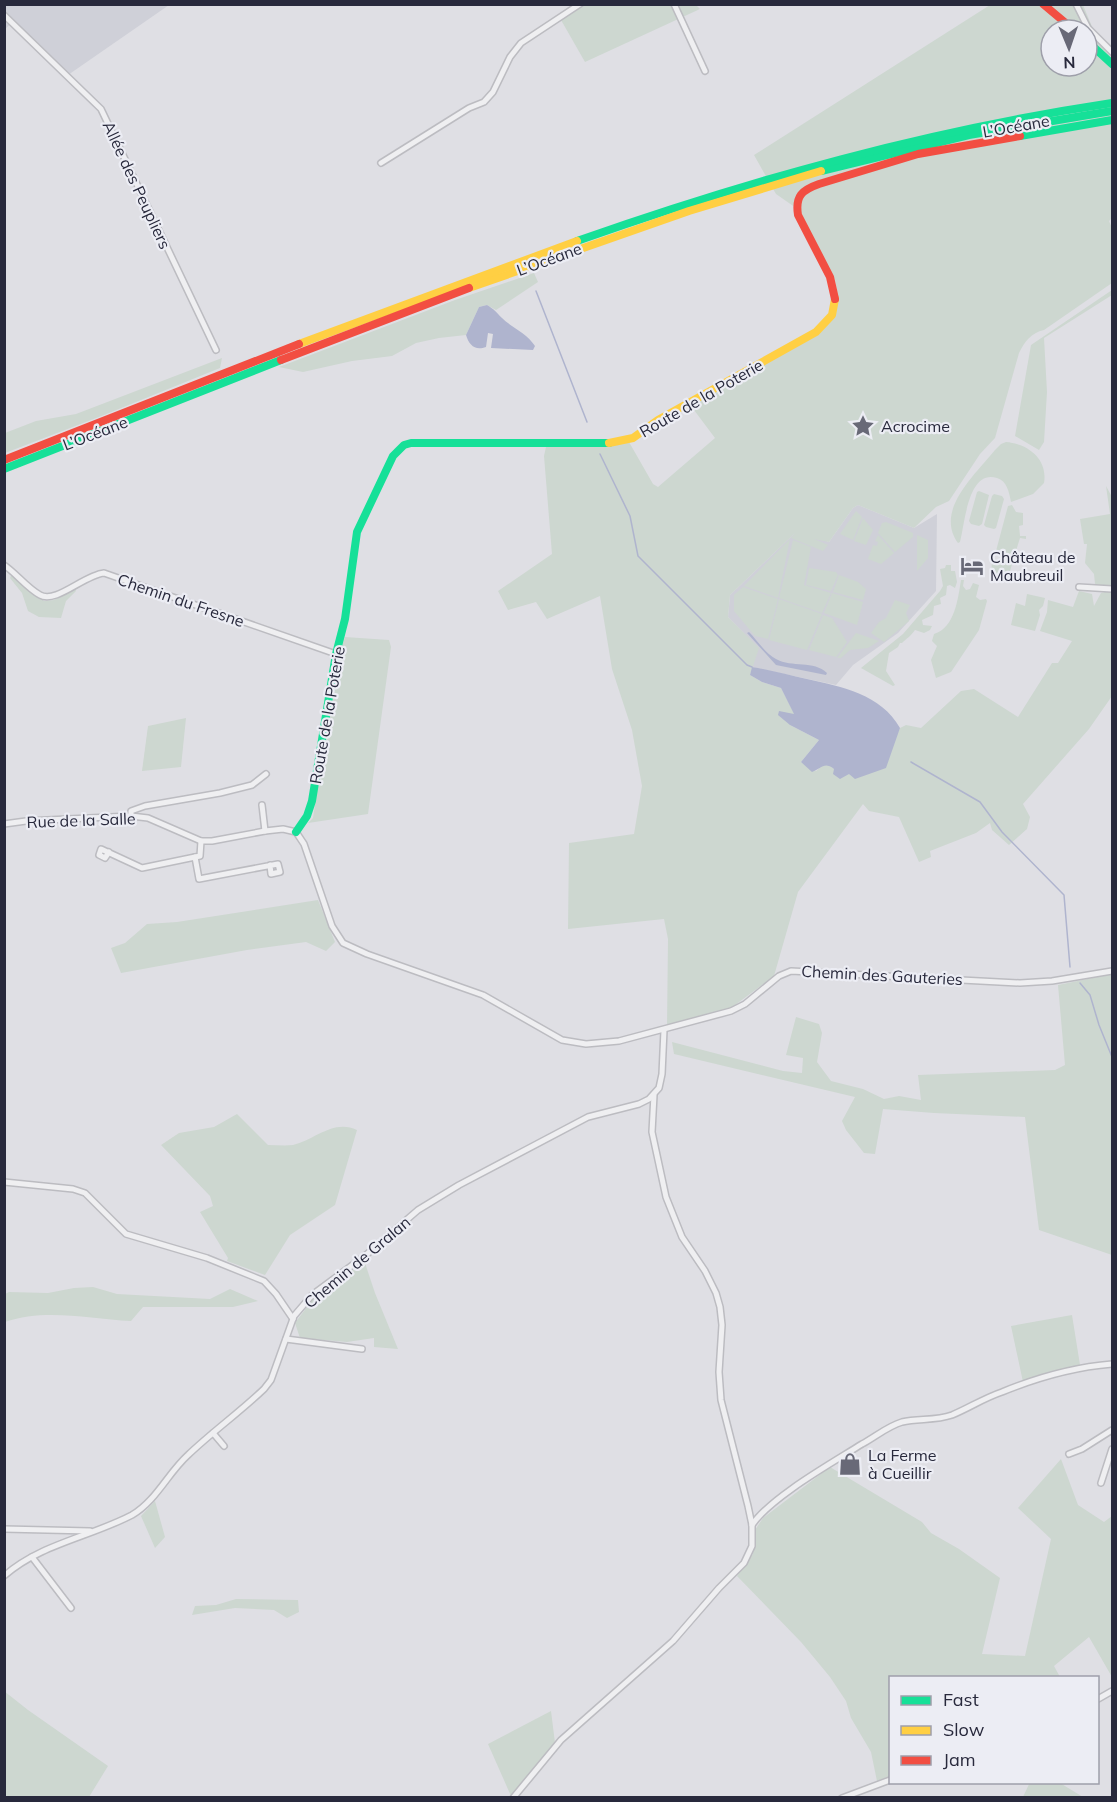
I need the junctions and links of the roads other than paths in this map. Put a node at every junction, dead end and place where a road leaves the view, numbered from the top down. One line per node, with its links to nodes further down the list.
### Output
1 (580, 4): 14 (street)
2 (674, 4): 10 (street)
3 (1076, 4): 8 (street)
4 (1046, 5): 6 (main road)
5 (4, 15): 15 (street, Allée des Peupliers)
6 (1061, 18)
7 (1099, 52): 9 (main road)
8 (1113, 52)
9 (1113, 64)
10 (705, 71)
11 (1113, 103): 16 (main road, L’Océane)
12 (1113, 111): 17 (main road, L’Océane)
13 (1113, 120): 21 (main road, Route de la Poterie)
14 (381, 163)
15 (216, 350)
16 (4, 460)
17 (4, 469)
18 (4, 565): 21 (street, Chemin du Fresne)
19 (1079, 587): 20 (street)
20 (1113, 589)
21 (336, 654): 27 (main road, Route de la Poterie)
22 (266, 774): 24 (street)
23 (262, 805): 26 (street)
24 (131, 816): 25 (street, Rue de la Salle); 28 (street, Rue de la Salle)
25 (4, 824)
26 (265, 831): 27 (street, Rue de la Salle); 28 (street, Rue de la Salle)
27 (296, 832): 33 (street, Chemin des Gauteries)
28 (201, 841): 30 (street)
29 (108, 852): 30 (street)
30 (195, 857): 31 (street)
31 (270, 865)
32 (1113, 971): 33 (street, Chemin des Gauteries)
33 (664, 1030): 34 (street)
34 (654, 1095): 36 (street, Chemin de Gralan); 46 (street)
35 (4, 1182): 36 (street)
36 (293, 1319): 37 (street, Chemin de Gralan)
37 (286, 1339): 38 (street); 41 (street, Chemin de Gralan)
38 (362, 1349)
39 (1113, 1364): 46 (street)
40 (1113, 1430): 44 (street)
41 (213, 1433): 42 (street); 48 (street, Chemin de Gralan)
42 (224, 1446)
43 (1113, 1449): 45 (street)
44 (1069, 1454)
45 (1101, 1483)
46 (752, 1526): 55 (street)
47 (4, 1529): 48 (street)
48 (94, 1531): 49 (street, Chemin de Gralan)
49 (32, 1557): 50 (street, Chemin de Gralan); 51 (street)
50 (4, 1576)
51 (70, 1608)
52 (1113, 1691): 53 (street)
53 (1099, 1698)
54 (889, 1781): 56 (street)
55 (513, 1797)
56 (842, 1797)

